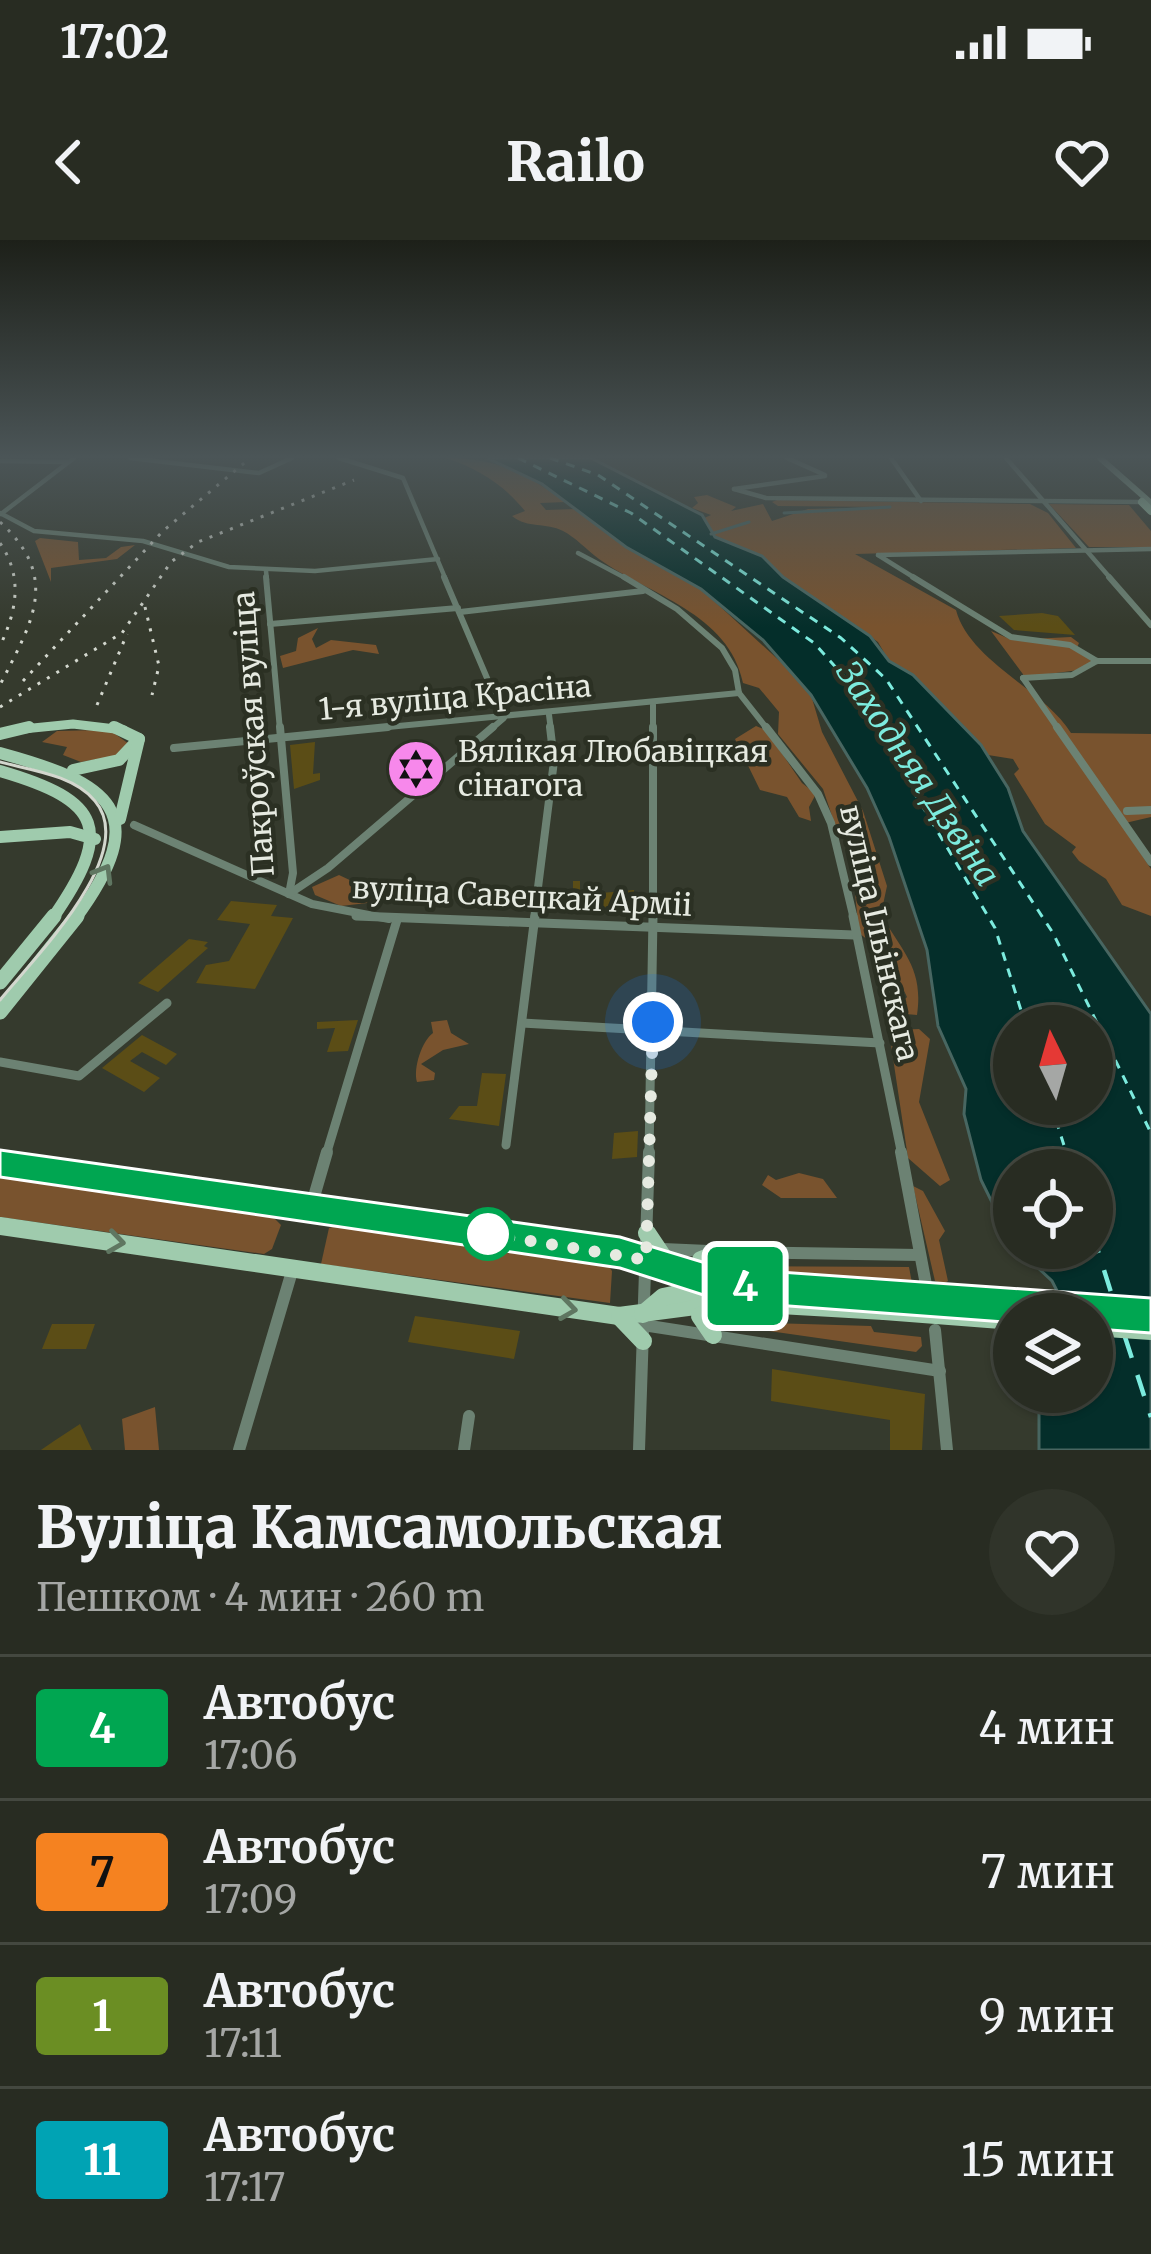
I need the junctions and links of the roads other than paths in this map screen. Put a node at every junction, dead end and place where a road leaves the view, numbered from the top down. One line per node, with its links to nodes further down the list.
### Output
1 (3, 514): 8 (street)
2 (419, 514): 7 (street)
3 (1056, 514): 5 (street)
4 (1151, 549): 5 (street)
5 (1087, 550): 12 (street); 13 (street)
6 (578, 554): 9 (street, вуліца Ільінскага)
7 (438, 559): 8 (street); 10 (street)
8 (266, 571): 11 (street, Пакроўская вуліца)
9 (646, 591): 10 (street); 15 (street, вуліца Ільінскага)
10 (459, 610): 11 (street); 18 (street)
11 (270, 624): 20 (street, Пакроўская вуліца)
12 (1151, 626)
13 (1097, 661): 14 (street); 33 (street)
14 (1151, 661)
15 (739, 693): 16 (street, 1-я вуліца Красіна); 38 (street, вуліца Ільінскага)
16 (653, 705): 17 (street, 1-я вуліца Красіна); 37 (street)
17 (549, 715): 18 (street, 1-я вуліца Красіна); 36 (street)
18 (504, 718): 20 (street, 1-я вуліца Красіна); 34 (street)
19 (0, 734): 21 (main road)
20 (280, 736): 22 (street, 1-я вуліца Красіна); 34 (street, Пакроўская вуліца)
21 (139, 739): 25 (main road); 29 (main road)
22 (174, 748)
23 (0, 753): 25 (main road)
24 (0, 770): 26 (main road)
25 (72, 770): 29 (main road)
26 (82, 804): 30 (main road); 32 (main road)
27 (1151, 810): 28 (street)
28 (1127, 811)
29 (122, 818): 34 (street, вуліца Савецкай Арміі); 41 (main road, one-way to 29)
30 (54, 832): 31 (main road); 32 (main road)
31 (0, 837)
32 (95, 838): 39 (main road)
33 (1151, 862)
34 (289, 894): 35 (street, вуліца Савецкай Арміі)
35 (397, 920): 36 (street, вуліца Савецкай Арміі); 48 (street)
36 (533, 925): 37 (street, вуліца Савецкай Арміі); 42 (street)
37 (652, 929): 38 (street, вуліца Савецкай Арміі); 43 (street)
38 (854, 934): 44 (street, вуліца Ільінскага)
39 (0, 982)
40 (167, 1003): 45 (street)
41 (1, 1008)
42 (522, 1023): 43 (street); 46 (street)
43 (653, 1030): 44 (street); 50 (street)
44 (880, 1043): 52 (street, вуліца Ільінскага)
45 (0, 1062)
46 (506, 1144)
47 (0, 1164): 48 (main road)
48 (310, 1208): 50 (main road)
49 (0, 1226): 53 (main road, one-way to 53)
50 (649, 1247): 51 (street); 55 (main road); 59 (street)
51 (722, 1252): 52 (street); 55 (main road)
52 (919, 1255): 54 (street, вуліца Ільінскага)
53 (293, 1266): 59 (main road, one-way to 59); 66 (street)
54 (928, 1290)
55 (724, 1293): 56 (main road); 59 (main road); 63 (main road)
56 (883, 1304): 57 (main road, bridge); 58 (main road, bridge)
57 (1151, 1316)
58 (993, 1318)
59 (643, 1327): 63 (street); 68 (street)
60 (1113, 1328): 62 (main road)
61 (935, 1330): 64 (street)
62 (1151, 1331)
63 (713, 1335): 64 (street)
64 (940, 1371): 69 (street)
65 (469, 1415): 67 (street)
66 (238, 1450)
67 (464, 1450)
68 (639, 1450)
69 (946, 1450)

